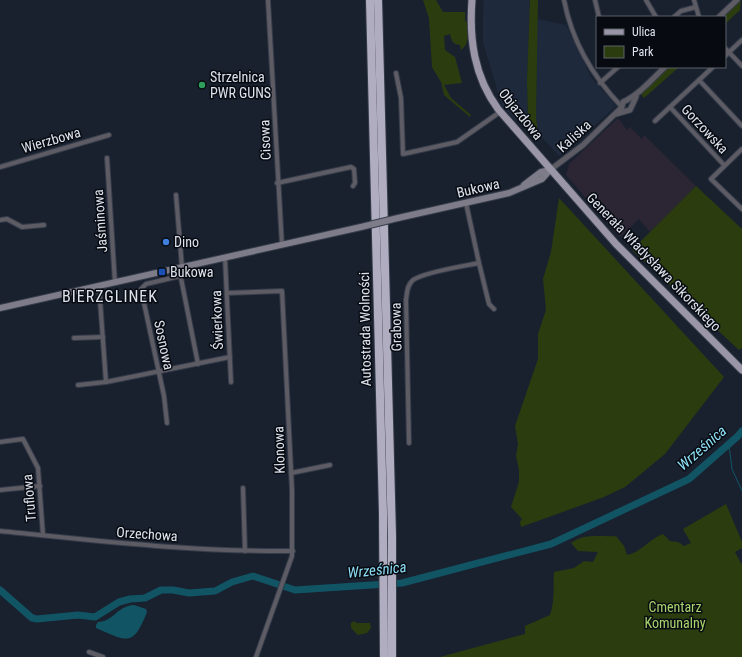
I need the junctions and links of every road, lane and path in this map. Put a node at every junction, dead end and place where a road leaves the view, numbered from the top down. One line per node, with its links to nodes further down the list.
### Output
1 (268, 0): 38 (street, Cisowa)
2 (370, 0): 76 (highway, Autostrada Wolności)
3 (378, 0): 76 (highway, Autostrada Wolności)
4 (472, 0): 29 (main road, Objazdowa)
5 (564, 0): 26 (street)
6 (595, 0): 11 (street)
7 (646, 0): 12 (street)
8 (694, 0): 10 (street)
9 (737, 0): 15 (street)
10 (696, 7): 13 (street); 14 (street)
11 (599, 16)
12 (655, 16)
13 (675, 16)
14 (699, 16)
15 (720, 16)
16 (742, 40): 18 (street)
17 (726, 49): 18 (street)
18 (729, 52): 19 (street); 20 (street)
19 (726, 55)
20 (742, 66)
21 (617, 68): 26 (street)
22 (664, 68): 27 (street, Kaliska)
23 (712, 68): 25 (street)
24 (396, 73): 29 (street)
25 (699, 80): 28 (street); 31 (street)
26 (600, 83): 27 (street)
27 (626, 105): 37 (street, Kaliska)
28 (670, 107): 30 (street); 35 (street, Gorzowska)
29 (500, 112): 37 (main road, Objazdowa)
30 (655, 121)
31 (742, 126)
32 (109, 135): 36 (street, Wierzbowa)
33 (742, 149): 35 (street)
34 (107, 158): 50 (street, Jaśminowa)
35 (724, 165): 42 (street)
36 (0, 167)
37 (550, 170): 41 (main road, Bukowa); 59 (main road, Generała Władysława Sikorskiego)
38 (277, 184): 39 (street); 45 (street, Cisowa)
39 (353, 186)
40 (176, 194): 48 (street)
41 (466, 203): 45 (main road, Bukowa, bridge); 47 (street)
42 (742, 209)
43 (0, 220): 44 (street)
44 (44, 225)
45 (282, 245): 46 (main road)
46 (225, 258): 48 (main road); 52 (street, Świerkowa)
47 (479, 263): 54 (street); 66 (street, Grabowa)
48 (180, 268): 49 (street); 50 (main road)
49 (180, 276): 58 (street); 60 (street, Sosnowa)
50 (115, 283): 51 (main road)
51 (99, 286): 53 (main road); 55 (street)
52 (227, 293): 57 (street, Świerkowa); 68 (street, Klonowa)
53 (0, 308)
54 (494, 309)
55 (103, 337): 56 (street); 61 (street)
56 (74, 338)
57 (230, 357): 58 (street); 62 (street, Świerkowa)
58 (198, 364): 60 (street)
59 (742, 370)
60 (159, 372): 61 (street); 64 (street, Sosnowa)
61 (106, 382): 63 (street)
62 (231, 382)
63 (78, 385)
64 (167, 423)
65 (0, 442): 69 (street, Truflowa)
66 (409, 443)
67 (330, 465): 68 (street)
68 (291, 473): 75 (street, Klonowa)
69 (40, 486): 71 (street); 73 (street, Truflowa)
70 (242, 488): 74 (street)
71 (0, 490)
72 (0, 531): 73 (street, Orzechowa)
73 (43, 535): 74 (street, Orzechowa)
74 (245, 551): 75 (street, Orzechowa)
75 (293, 551): 80 (street, Klonowa)
76 (388, 577): 77 (highway, Autostrada Wolności)
77 (388, 592): 81 (highway, Autostrada Wolności); 82 (highway, Autostrada Wolności)
78 (89, 652): 79 (street)
79 (103, 657)
80 (256, 657)
81 (384, 657)
82 (392, 657)

